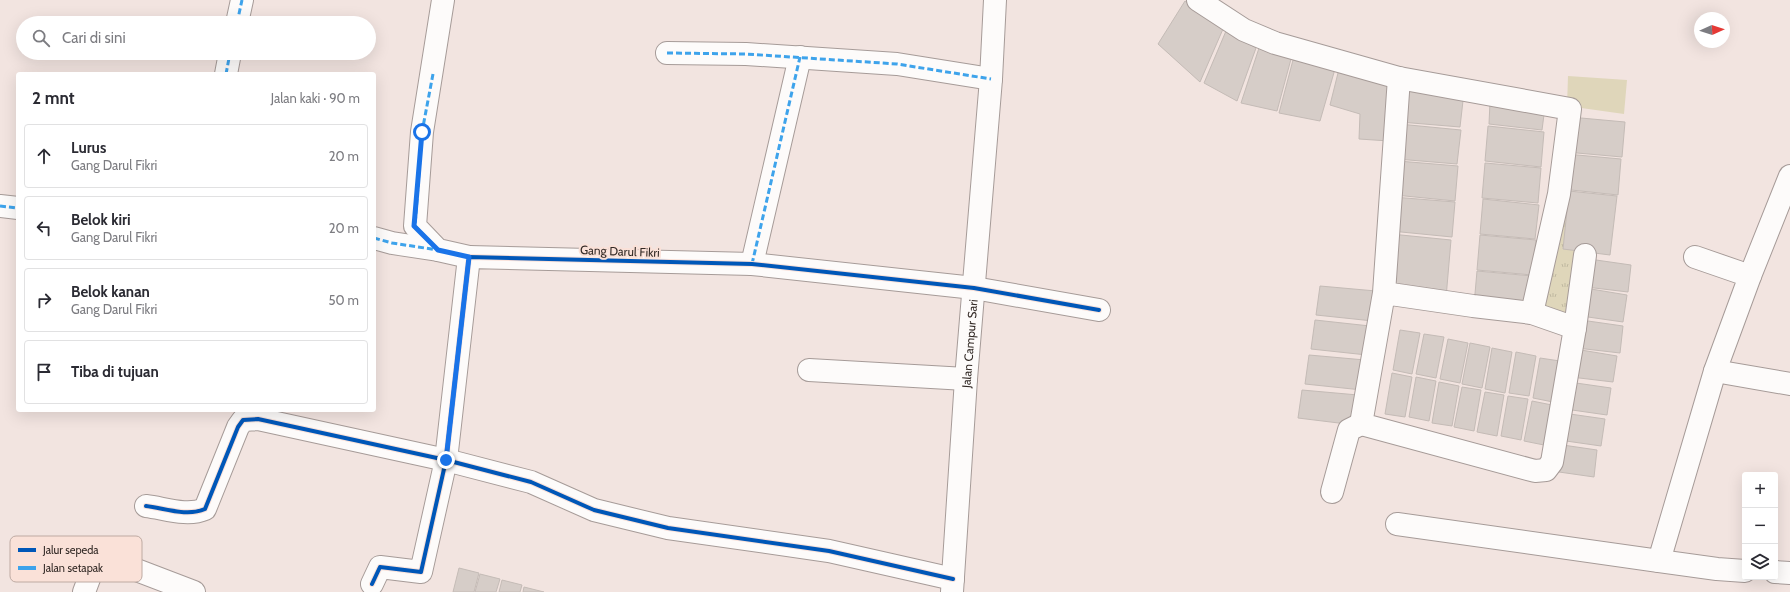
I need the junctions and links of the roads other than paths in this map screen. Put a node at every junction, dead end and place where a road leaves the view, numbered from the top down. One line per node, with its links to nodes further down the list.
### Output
1 (242, 0): 5 (street)
2 (443, 0): 16 (street)
3 (995, 0): 11 (street, Jalan Campur Sari)
4 (1198, 0): 10 (street)
5 (239, 16)
6 (667, 53): 7 (street)
7 (800, 57): 11 (street); 20 (street)
8 (229, 60): 9 (street)
9 (226, 72)
10 (1399, 78): 23 (street); 25 (street)
11 (990, 79): 22 (street, Jalan Campur Sari)
12 (1790, 176): 21 (street)
13 (0, 206): 14 (street)
14 (16, 208)
15 (376, 239): 16 (street, Gang Darul Fikri)
16 (438, 250): 18 (street, Gang Darul Fikri)
17 (1585, 255): 26 (street)
18 (469, 257): 20 (street, Gang Darul Fikri); 32 (street)
19 (1695, 257): 21 (street)
20 (752, 264): 22 (street, Gang Darul Fikri)
21 (1750, 276): 28 (street)
22 (974, 288): 24 (street, Gang Darul Fikri); 29 (street, Jalan Campur Sari)
23 (1384, 294): 25 (street); 31 (street)
24 (1099, 310)
25 (1532, 313): 26 (street)
26 (1575, 328): 31 (street)
27 (809, 370): 29 (street)
28 (1715, 371): 30 (street); 36 (street)
29 (966, 379): 43 (street, Jalan Campur Sari)
30 (1790, 384)
31 (1361, 424): 33 (street)
32 (446, 460): 34 (street); 42 (street); 43 (street)
33 (1332, 492)
34 (146, 506)
35 (1396, 524): 36 (street)
36 (1659, 560): 37 (street)
37 (1742, 570)
38 (142, 572): 45 (street)
39 (1778, 572): 40 (street)
40 (1790, 573)
41 (88, 582): 44 (street)
42 (372, 584)
43 (952, 585)
44 (84, 592)
45 (194, 592)

